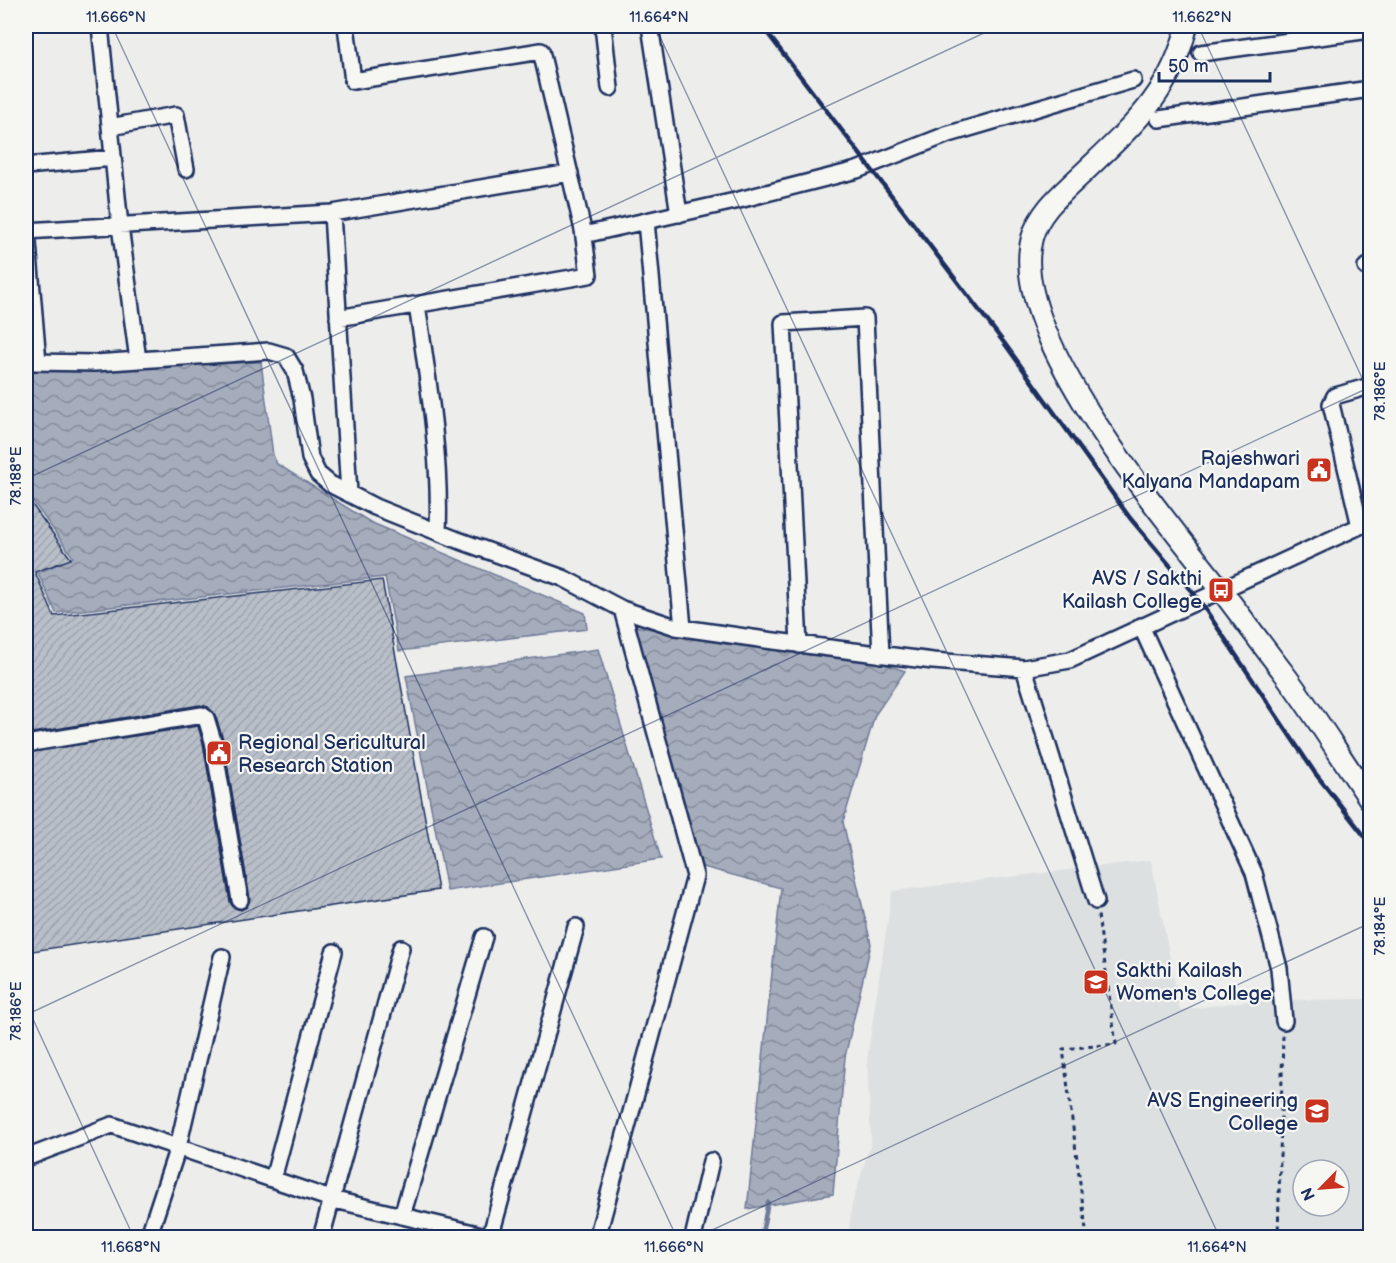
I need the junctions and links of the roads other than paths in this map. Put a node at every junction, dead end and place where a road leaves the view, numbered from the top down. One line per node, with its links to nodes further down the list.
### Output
1 (100, 26): 13 (street)
2 (346, 26): 17 (street)
3 (603, 26): 10 (street)
4 (650, 26): 19 (street)
5 (1176, 26): 25 (main road)
6 (1187, 26): 25 (main road)
7 (1371, 30): 8 (street)
8 (1201, 53)
9 (1133, 80): 19 (street)
10 (610, 88)
11 (1371, 89): 12 (street)
12 (1159, 119)
13 (110, 127): 14 (street); 16 (street)
14 (113, 158): 15 (street); 21 (street)
15 (26, 166)
16 (186, 169)
17 (570, 173): 18 (street); 22 (street)
18 (332, 213): 21 (street); 26 (street)
19 (679, 214): 20 (street)
20 (646, 221): 22 (street); 36 (street)
21 (120, 226): 23 (street); 27 (street)
22 (583, 230): 24 (street)
23 (26, 231): 28 (street)
24 (417, 305): 26 (street); 32 (street)
25 (1040, 317): 33 (main road)
26 (338, 318): 30 (street)
27 (138, 360): 28 (street); 30 (street)
28 (32, 361)
29 (1371, 387): 31 (street)
30 (348, 493): 32 (street)
31 (1365, 525): 33 (street)
32 (438, 532): 34 (street)
33 (1221, 590): 35 (street); 40 (main road)
34 (622, 609): 36 (street); 61 (street)
35 (1141, 626): 39 (street); 51 (street)
36 (683, 628): 37 (street)
37 (799, 645): 38 (street); 38 (street)
38 (881, 655): 39 (street)
39 (1024, 668): 45 (street)
40 (1306, 702): 42 (main road); 43 (main road)
41 (26, 744): 44 (street)
42 (1371, 778)
43 (1371, 800)
44 (240, 900)
45 (1095, 900)
46 (576, 927): 59 (street)
47 (484, 937): 57 (street)
48 (401, 948): 56 (street)
49 (334, 952): 55 (street)
50 (222, 957): 52 (street)
51 (1284, 1021)
52 (178, 1147): 53 (street); 55 (street); 58 (street)
53 (27, 1155)
54 (711, 1161): 62 (street)
55 (273, 1179): 56 (street)
56 (331, 1199): 57 (street); 60 (street)
57 (402, 1216): 59 (street)
58 (150, 1237)
59 (490, 1237)
60 (321, 1238)
61 (597, 1238)
62 (693, 1238)

